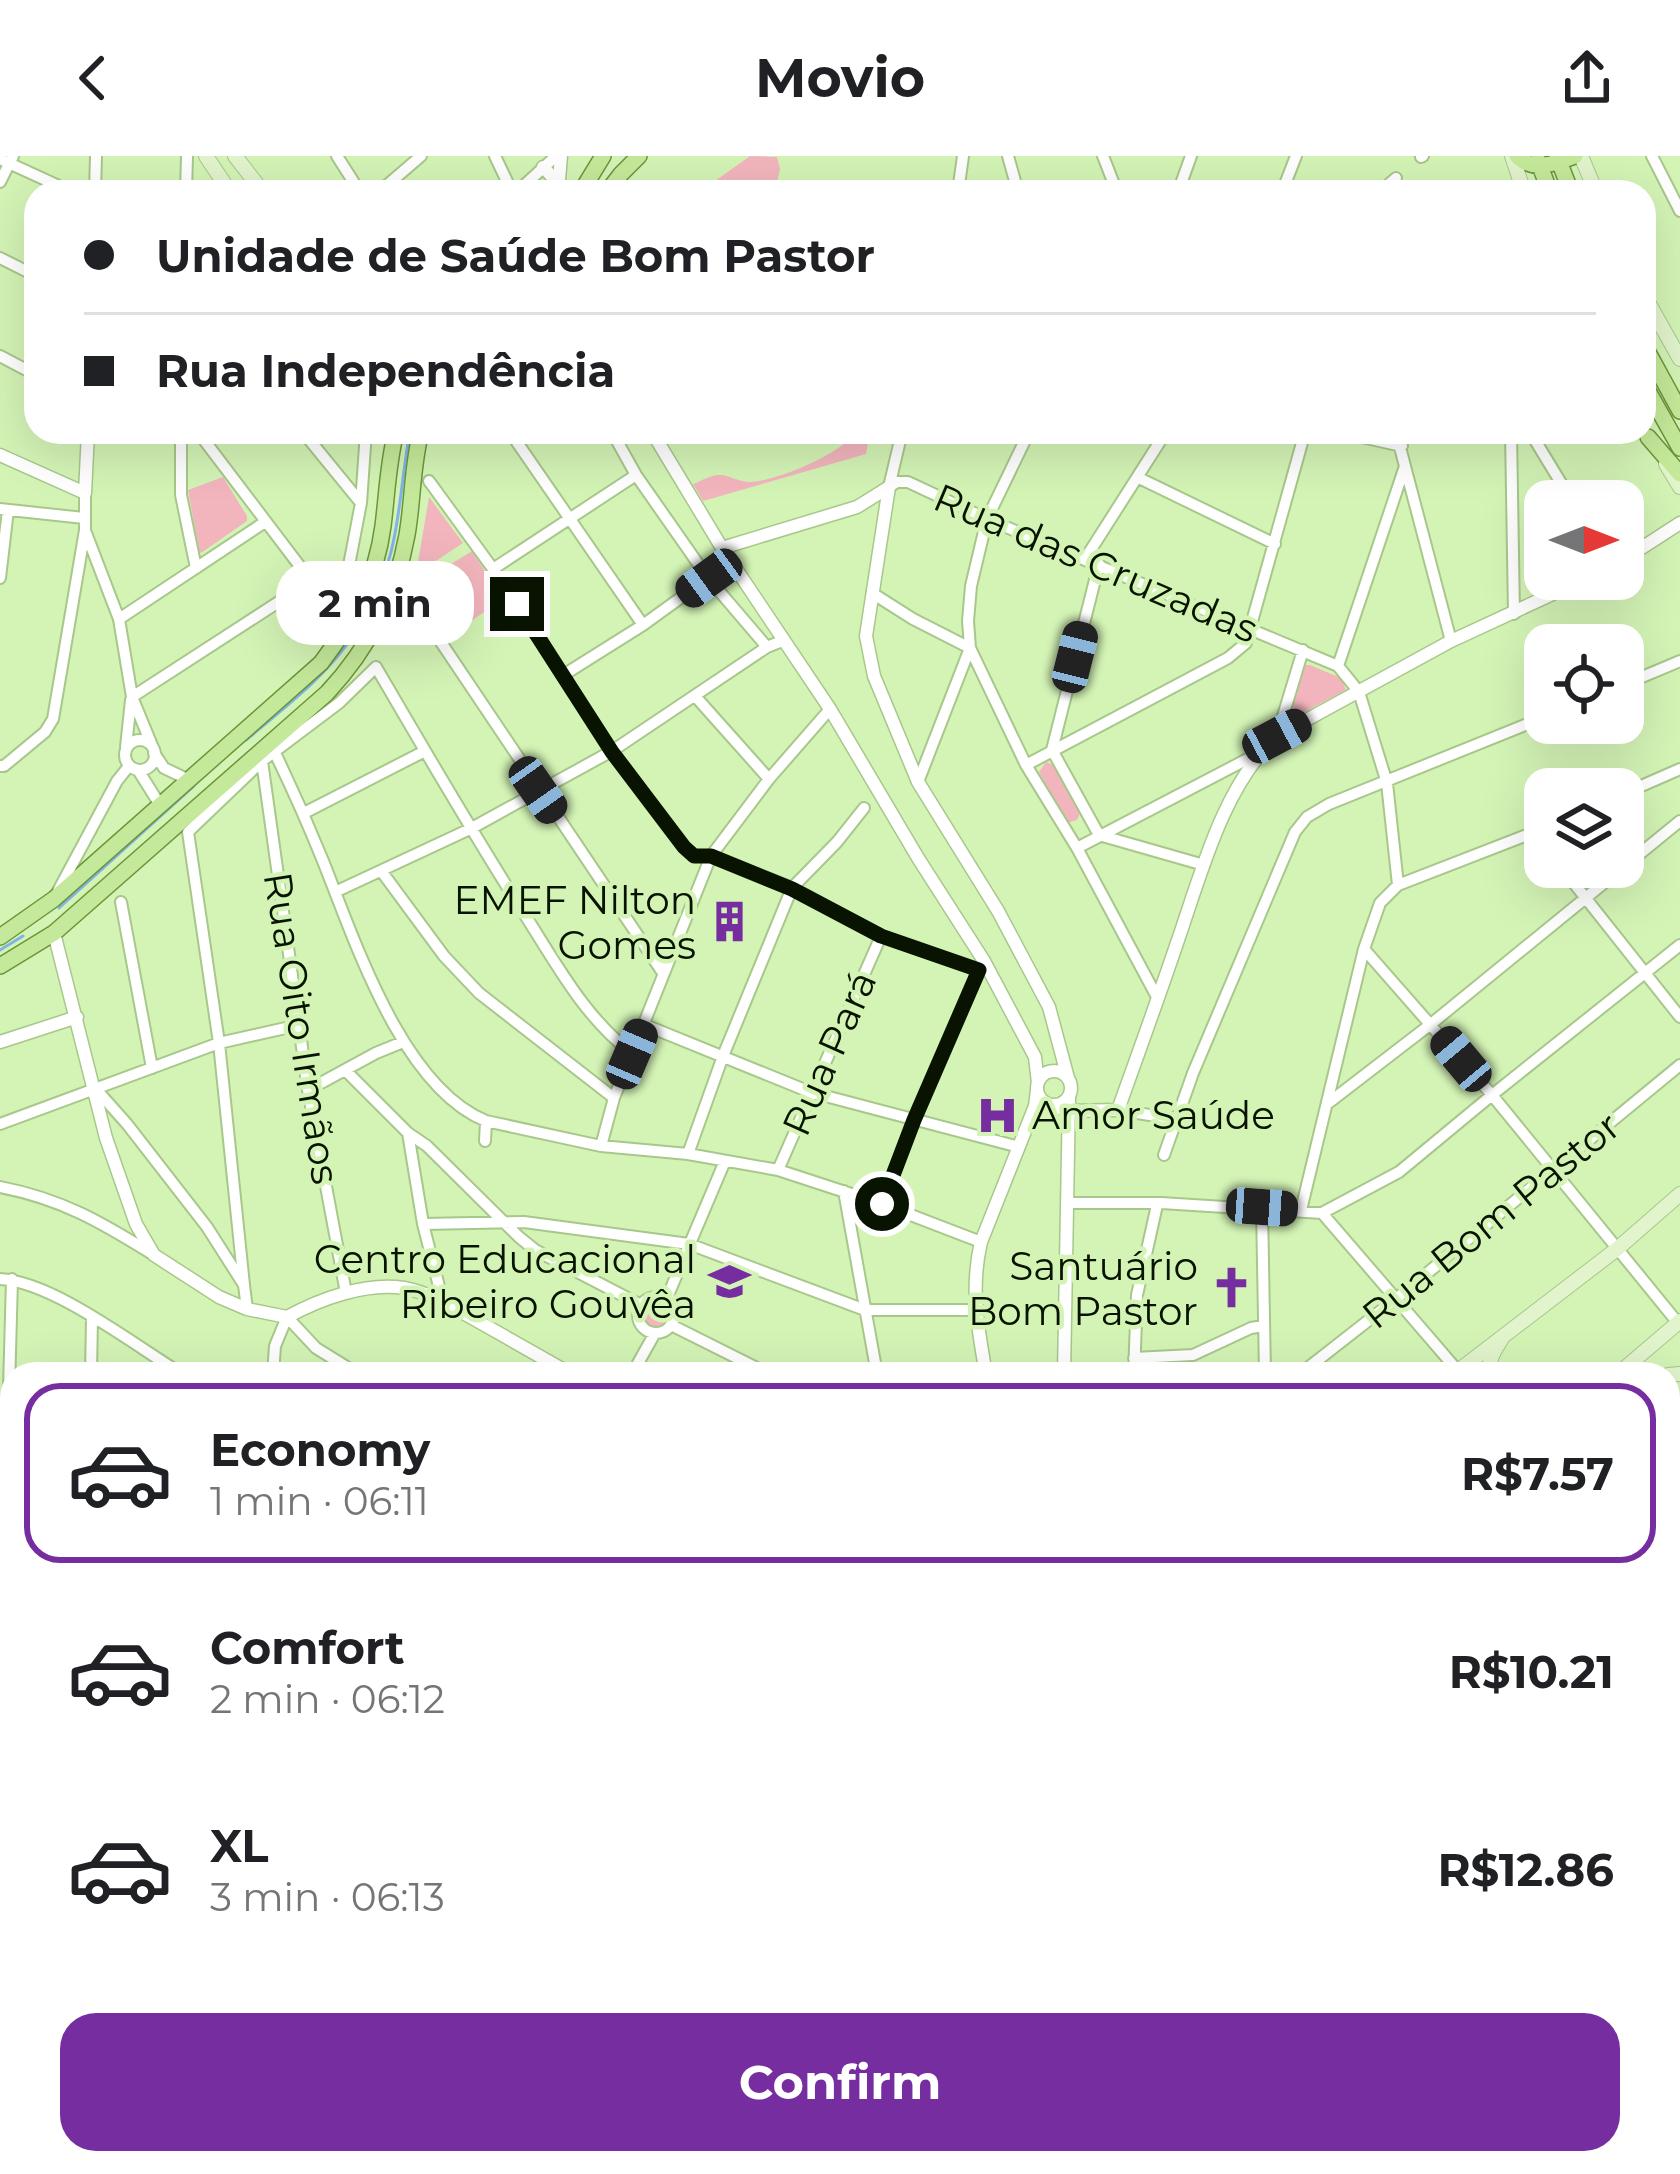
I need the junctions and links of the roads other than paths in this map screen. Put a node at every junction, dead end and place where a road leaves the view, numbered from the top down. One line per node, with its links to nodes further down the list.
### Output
1 (421, 156): 12 (street)
2 (559, 156): 9 (street)
3 (639, 156): 15 (main road)
4 (1514, 156): 8 (main road)
5 (1652, 156): 18 (street)
6 (1568, 157): 8 (main road)
7 (7, 160): 11 (street); 17 (street)
8 (1538, 161)
9 (543, 166): 13 (street); 14 (street)
10 (1396, 178): 16 (street)
11 (48, 180)
12 (393, 180)
13 (528, 180)
14 (553, 180)
15 (618, 180)
16 (1394, 180)
17 (0, 182)
18 (1680, 211)
19 (1656, 316): 20 (main road)
20 (1680, 359)
21 (1656, 367): 23 (main road)
22 (1656, 405): 44 (main road)
23 (1680, 411)
24 (87, 444): 54 (street)
25 (181, 444): 69 (street)
26 (207, 444): 61 (street)
27 (313, 444): 55 (street)
28 (365, 444): 55 (street)
29 (391, 444): 108 (main road)
30 (422, 444): 133 (main road)
31 (518, 444): 58 (street)
32 (619, 444): 48 (street)
33 (659, 444): 66 (street)
34 (899, 444): 52 (street)
35 (1024, 444): 59 (street)
36 (1159, 444): 49 (street)
37 (1302, 444): 64 (street)
38 (1393, 444): 43 (street)
39 (1511, 444): 77 (street)
40 (1537, 444): 50 (street)
41 (1653, 444): 53 (main road)
42 (1655, 444): 47 (main road)
43 (1402, 446): 46 (street)
44 (1680, 448)
45 (0, 454): 54 (street)
46 (1406, 463): 82 (street); 87 (street)
47 (1680, 473)
48 (636, 475): 58 (street); 72 (street)
49 (1139, 478): 64 (street); 67 (street)
50 (1559, 480)
51 (429, 481): 70 (street)
52 (889, 487): 56 (street); 59 (street, Rua das Cruzadas); 60 (street)
53 (1680, 487)
54 (85, 493): 63 (street)
55 (361, 503): 73 (street)
56 (857, 507): 60 (street); 66 (street)
57 (4, 509): 63 (street); 71 (street)
58 (568, 519): 70 (street); 79 (street)
59 (987, 519): 67 (street, Rua das Cruzadas); 84 (street)
60 (886, 520): 74 (street)
61 (265, 522): 69 (street); 73 (street)
62 (1680, 523): 65 (street)
63 (84, 524): 78 (street); 105 (street)
64 (1275, 544): 80 (street)
65 (1644, 546)
66 (722, 548): 81 (street)
67 (1085, 559): 68 (street, Rua das Cruzadas)
68 (1099, 564): 80 (street, Rua das Cruzadas); 97 (street)
69 (196, 568): 78 (street)
70 (494, 569): 88 (street)
71 (0, 578)
72 (709, 578): 79 (street); 83 (street)
73 (311, 581): 92 (street)
74 (872, 593): 84 (street); 110 (street)
75 (1543, 600): 77 (street)
76 (414, 602): 113 (street)
77 (1514, 614): 82 (street)
78 (119, 619): 92 (street)
79 (643, 625): 88 (street)
80 (1251, 631): 85 (street, Rua das Cruzadas); 97 (street)
81 (782, 641): 83 (street); 93 (street)
82 (1450, 641): 90 (street)
83 (767, 647): 91 (street)
84 (970, 648): 104 (street); 110 (street)
85 (1303, 650): 87 (street, Rua das Cruzadas); 95 (street, Rua das Cruzadas)
86 (1680, 661): 89 (street)
87 (1338, 666): 90 (street, Rua das Cruzadas)
88 (565, 674): 101 (street)
89 (1644, 676)
90 (1360, 692): 95 (street); 111 (street)
91 (695, 696): 101 (street); 109 (street)
92 (132, 697): 96 (street); 98 (street)
93 (830, 710): 109 (street); 139 (street)
94 (1524, 726): 111 (street)
95 (1277, 736): 102 (street)
96 (153, 750): 98 (street); 106 (street); 108 (street)
97 (1052, 750): 104 (street); 119 (street)
98 (125, 752): 106 (street)
99 (274, 752): 100 (street); 103 (street); 116 (street)
100 (425, 752): 116 (street); 118 (street)
101 (612, 752): 113 (street); 122 (street)
102 (1259, 753): 119 (street); 123 (street)
103 (262, 761): 146 (street, Rua Oito Irmãos); 150 (street)
104 (1025, 765): 121 (street)
105 (1, 768)
106 (134, 768): 114 (street); 130 (street)
107 (1680, 769): 112 (street)
108 (187, 779): 114 (main road)
109 (769, 779): 122 (street)
110 (918, 782): 156 (street)
111 (1387, 783): 125 (street); 166 (street)
112 (1644, 785)
113 (538, 790): 118 (street); 140 (street)
114 (160, 805): 130 (main road)
115 (863, 808): 127 (street)
116 (304, 814): 128 (street)
117 (1680, 821): 129 (street)
118 (470, 829): 124 (street); 151 (street)
119 (1099, 835): 121 (street); 123 (street)
120 (1524, 837): 125 (street)
121 (1077, 848): 142 (street)
122 (711, 856): 127 (street); 140 (street)
123 (1204, 865): 142 (street)
124 (382, 872): 128 (street); 162 (street)
125 (1398, 885): 137 (street)
126 (1577, 888): 129 (street)
127 (792, 889): 134 (street); 152 (street)
128 (335, 892): 149 (street)
129 (1585, 898): 141 (street); 145 (street)
130 (54, 899): 132 (main road); 133 (main road)
131 (122, 902): 154 (street)
132 (21, 923): 133 (main road); 135 (main road)
133 (54, 933): 138 (main road); 143 (street)
134 (881, 936): 139 (street); 160 (street, Rua Pará)
135 (0, 938)
136 (1680, 945): 141 (street)
137 (1364, 949): 145 (street); 164 (street)
138 (0, 966)
139 (981, 966): 157 (street); 167 (street)
140 (663, 973): 147 (street)
141 (1645, 973): 144 (street); 161 (street)
142 (1158, 998): 165 (street)
143 (77, 1017): 148 (street); 158 (street)
144 (1680, 1017)
145 (1431, 1024): 161 (street); 164 (street)
146 (298, 1025): 150 (street); 159 (street, Rua Oito Irmãos)
147 (645, 1025): 151 (street); 152 (street)
148 (0, 1042)
149 (403, 1042): 155 (street); 168 (street)
150 (219, 1043): 154 (street); 195 (street)
151 (632, 1054): 162 (street)
152 (723, 1056): 160 (street); 174 (street)
153 (1680, 1065): 178 (street, Rua Bom Pastor)
154 (152, 1068): 158 (street)
155 (345, 1070): 159 (street); 170 (street)
156 (1068, 1078): 157 (street); 163 (street)
157 (1037, 1086): 163 (street); 173 (street)
158 (95, 1088): 169 (street); 193 (street); 195 (street)
159 (308, 1090): 196 (street, Rua Oito Irmãos)
160 (810, 1092): 167 (street); 177 (street, Rua Pará)
161 (1492, 1094): 178 (street); 187 (street)
162 (614, 1098): 172 (street)
163 (1069, 1104): 165 (street); 182 (street)
164 (1326, 1104): 186 (street)
165 (1118, 1110): 166 (street)
166 (1175, 1119): 175 (street)
167 (914, 1120): 173 (street); 184 (street)
168 (487, 1121): 171 (street); 172 (street)
169 (0, 1124)
170 (408, 1133): 188 (street); 189 (street)
171 (485, 1141)
172 (601, 1146): 174 (street)
173 (1019, 1147): 190 (street)
174 (688, 1154): 176 (street)
175 (1164, 1155)
176 (725, 1161): 177 (street); 191 (street)
177 (778, 1170): 180 (street)
178 (1552, 1171): 192 (street); 197 (street, Rua Bom Pastor)
179 (0, 1187): 193 (street)
180 (844, 1191): 184 (street); 202 (street)
181 (1680, 1194): 192 (main road)
182 (1067, 1203): 183 (street); 222 (street)
183 (1160, 1203): 185 (street); 211 (street)
184 (882, 1204): 190 (street)
185 (1262, 1207): 186 (street); 208 (street)
186 (1301, 1210): 187 (street)
187 (1322, 1213): 197 (street)
188 (502, 1221): 189 (street); 191 (street); 200 (street)
189 (423, 1224): 199 (street)
190 (981, 1242): 203 (street)
191 (689, 1244): 198 (street); 202 (street)
192 (1617, 1249): 206 (street); 209 (main road)
193 (154, 1255): 201 (street)
194 (6, 1279): 205 (street); 212 (street)
195 (244, 1286): 201 (street)
196 (346, 1293): 199 (street); 204 (street)
197 (1397, 1298): 225 (street, Rua Bom Pastor); 226 (street)
198 (666, 1300): 200 (street); 207 (street)
199 (442, 1302): 217 (street)
200 (641, 1305): 210 (street)
201 (247, 1309): 204 (street)
202 (865, 1310): 203 (street); 220 (street)
203 (975, 1310): 221 (street)
204 (287, 1317): 215 (street); 216 (street)
205 (92, 1318): 213 (street); 214 (street)
206 (1679, 1322): 229 (main road)
207 (671, 1325): 210 (street); 219 (street)
208 (1263, 1326): 211 (street); 224 (street)
209 (1508, 1331): 227 (main road); 228 (main road)
210 (655, 1333): 218 (street)
211 (1134, 1358): 223 (street)
212 (5, 1362)
213 (91, 1362)
214 (162, 1362)
215 (274, 1362)
216 (339, 1362)
217 (550, 1362)
218 (639, 1362)
219 (745, 1362)
220 (875, 1362)
221 (984, 1362)
222 (1064, 1362)
223 (1134, 1362)
224 (1264, 1362)
225 (1315, 1362)
226 (1448, 1362)
227 (1469, 1362)
228 (1490, 1362)
229 (1632, 1362)

